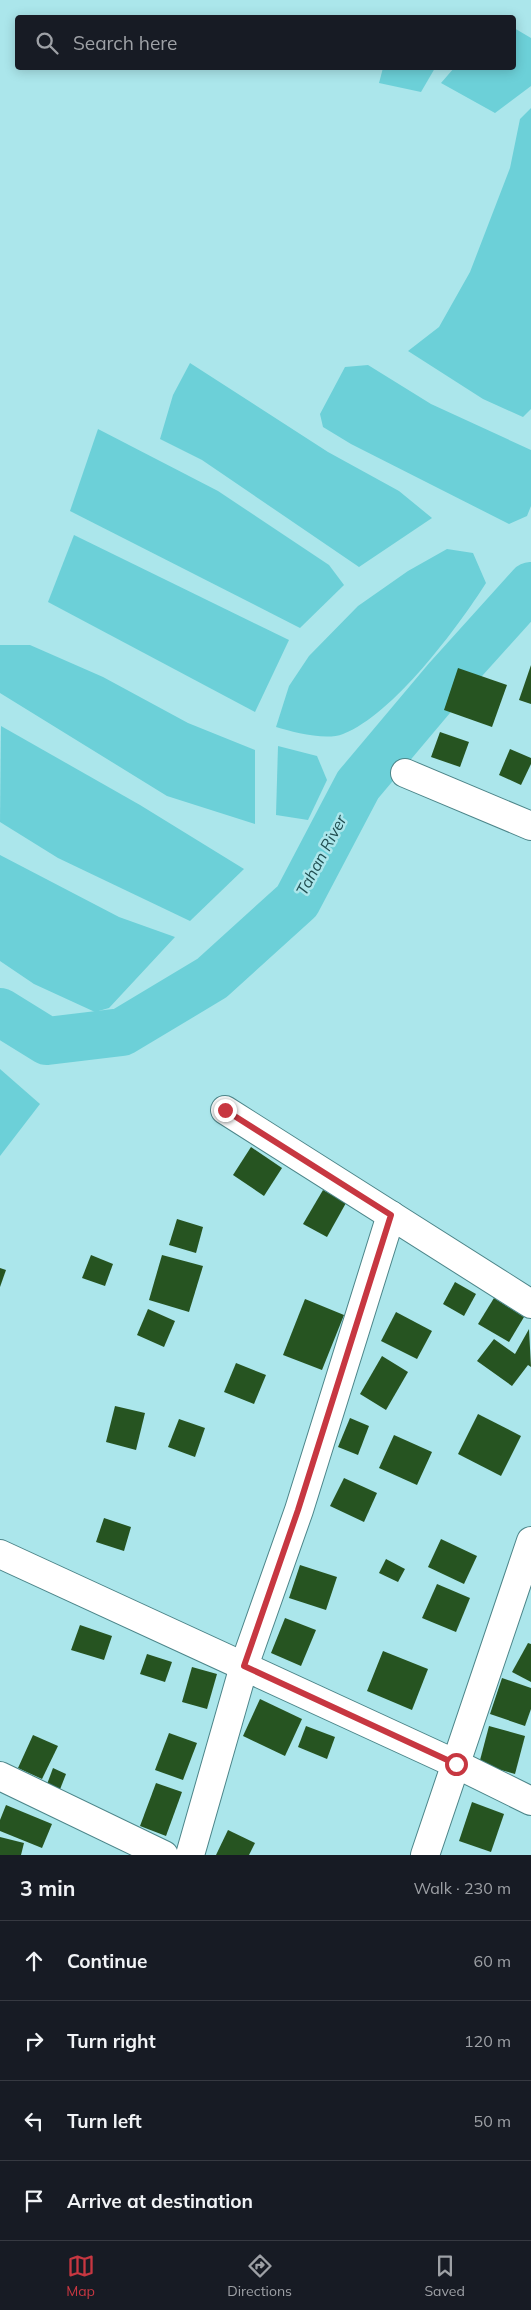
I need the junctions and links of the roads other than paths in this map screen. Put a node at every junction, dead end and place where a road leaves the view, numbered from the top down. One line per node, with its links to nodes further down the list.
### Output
1 (405, 774): 2 (street)
2 (531, 826)
3 (225, 1110): 4 (street)
4 (391, 1215): 5 (street); 8 (street)
5 (531, 1304)
6 (531, 1541): 9 (street)
7 (0, 1554): 8 (street)
8 (244, 1666): 9 (street); 13 (street)
9 (456, 1764): 11 (street); 14 (street)
10 (0, 1776): 12 (street)
11 (531, 1801)
12 (164, 1855)
13 (190, 1855)
14 (425, 1855)

